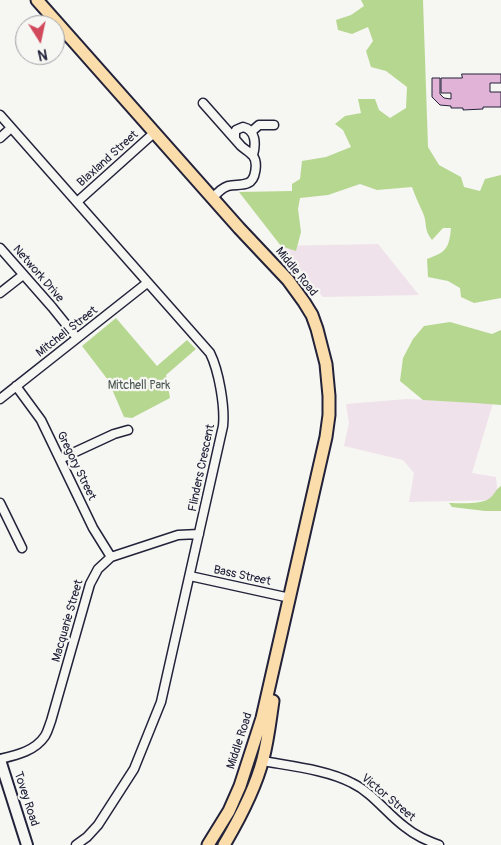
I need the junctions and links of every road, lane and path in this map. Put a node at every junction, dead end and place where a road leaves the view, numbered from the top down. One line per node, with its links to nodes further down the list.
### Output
1 (37, 0): 6 (main road, Middle Road)
2 (203, 103): 9 (street)
3 (0, 115): 5 (street, Flinders Crescent)
4 (274, 125): 7 (street)
5 (12, 128): 8 (street); 12 (street, Flinders Crescent)
6 (154, 132): 11 (main road, Middle Road); 12 (street, Blaxland Street)
7 (251, 132): 9 (street); 10 (street)
8 (0, 138)
9 (235, 138): 10 (street)
10 (252, 155): 11 (street)
11 (213, 198): 27 (main road, Middle Road)
12 (77, 202): 15 (street, Flinders Crescent)
13 (0, 248): 14 (street, Network Drive)
14 (23, 274): 16 (street); 17 (street, Network Drive)
15 (147, 283): 17 (street, Mitchell Street); 23 (street, Flinders Crescent)
16 (0, 293)
17 (77, 338): 18 (street, Mitchell Street)
18 (16, 386): 19 (street, Mitchell Street); 21 (street, Gregory Street)
19 (0, 399)
20 (128, 430): 21 (street)
21 (60, 459): 25 (street, Gregory Street)
22 (0, 504): 24 (street)
23 (199, 534): 25 (street); 26 (street, Flinders Crescent)
24 (22, 548)
25 (111, 557): 30 (street, Macquarie Street)
26 (190, 576): 27 (street, Bass Street); 34 (street, Flinders Crescent)
27 (290, 598): 28 (main road, Middle Road)
28 (280, 639): 29 (main road, Middle Road); 32 (main road, Middle Road)
29 (268, 734): 31 (main road, Middle Road); 32 (main road)
30 (0, 760): 33 (street, Tovey Road)
31 (263, 761): 36 (main road, Middle Road); 37 (street, Victor Street)
32 (240, 786): 35 (main road, Middle Road)
33 (27, 845)
34 (76, 845)
35 (208, 845)
36 (224, 845)
37 (439, 845)

